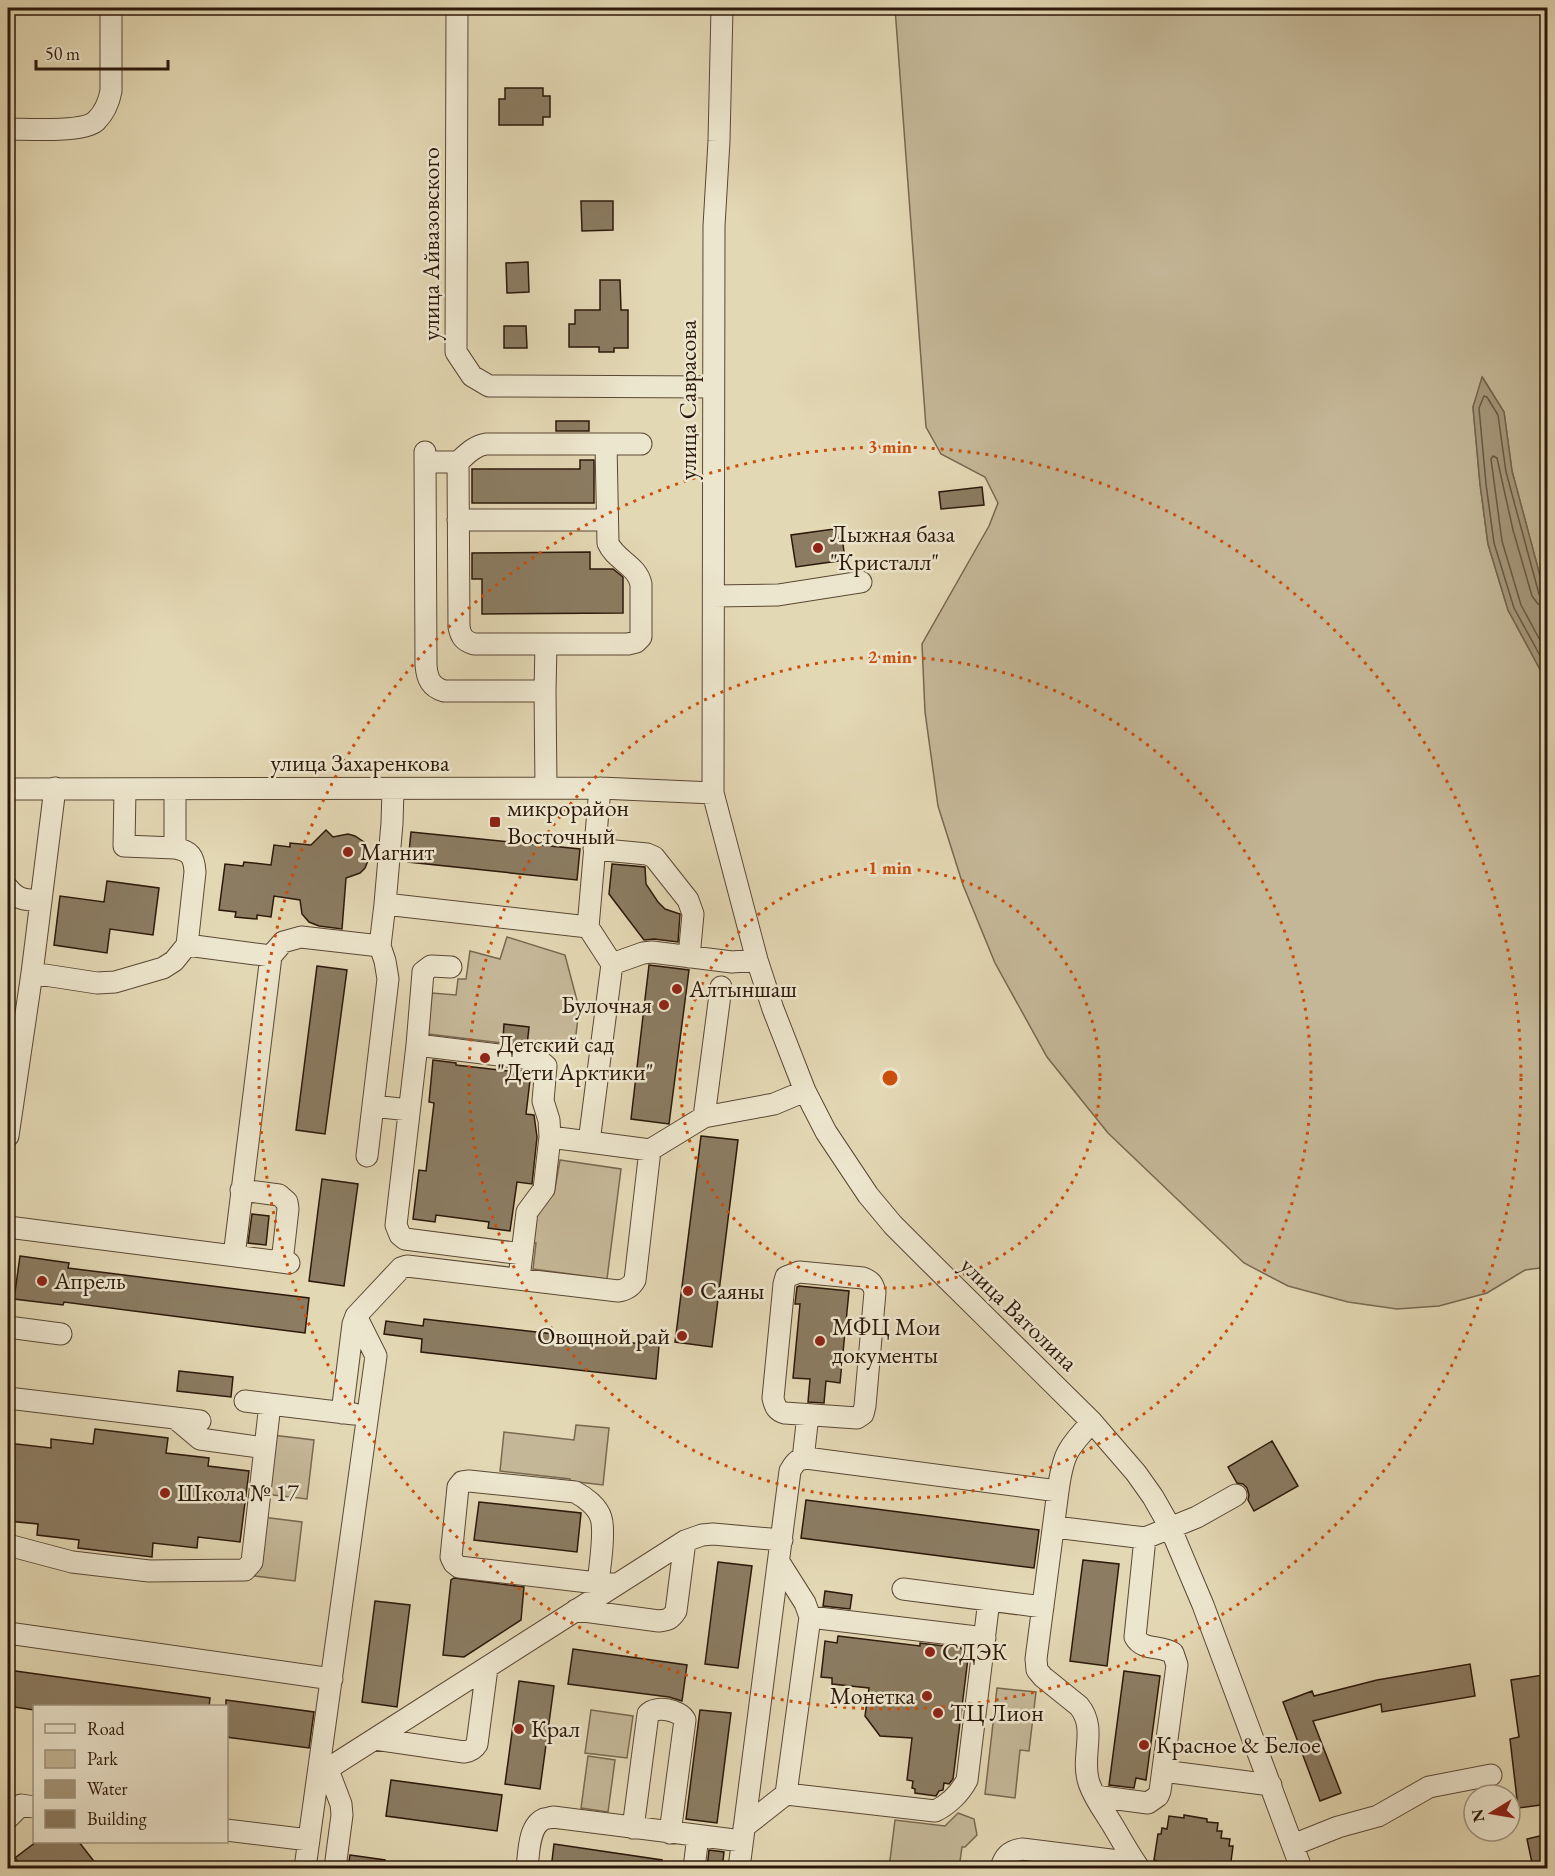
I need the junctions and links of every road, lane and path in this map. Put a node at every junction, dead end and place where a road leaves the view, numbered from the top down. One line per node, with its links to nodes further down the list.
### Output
1 (111, 8): 4 (street)
2 (457, 8): 5 (street, улица Айвазовского)
3 (722, 8): 5 (street, улица Саврасова)
4 (8, 129)
5 (713, 387): 12 (street, улица Саврасова)
6 (606, 444): 7 (street); 8 (street); 10 (street)
7 (641, 444)
8 (458, 462): 9 (street); 14 (street)
9 (458, 520): 10 (street); 13 (street)
10 (607, 520): 13 (street)
11 (861, 582): 12 (street)
12 (714, 597): 22 (street, улица Саврасова)
13 (546, 644): 14 (street)
14 (545, 691): 16 (street)
15 (54, 788): 18 (street, улица Захаренкова); 19 (street, улица Захаренкова); 26 (street)
16 (546, 788): 17 (street, улица Захаренкова); 21 (street, улица Захаренкова)
17 (600, 788): 22 (street, улица Захаренкова); 24 (street)
18 (8, 789)
19 (125, 789): 20 (street, улица Захаренкова); 23 (street)
20 (176, 789): 21 (street, улица Захаренкова); 23 (street)
21 (393, 789): 27 (street)
22 (712, 793): 33 (street, улица Ватолина)
23 (175, 848): 29 (street)
24 (594, 849): 28 (street); 32 (street)
25 (8, 888): 26 (street)
26 (41, 901): 36 (street)
27 (385, 903): 28 (street); 30 (street)
28 (588, 927): 34 (street)
29 (187, 945): 31 (street); 36 (street)
30 (381, 946): 31 (street); 40 (street)
31 (271, 956): 48 (street)
32 (689, 957): 33 (street); 34 (street)
33 (757, 960): 39 (street, улица Ватолина)
34 (612, 964): 45 (street)
35 (451, 967): 38 (street)
36 (32, 973): 43 (street)
37 (721, 987): 42 (street)
38 (417, 1045): 41 (street); 44 (street)
39 (806, 1091): 42 (street); 64 (street, улица Ватолина)
40 (373, 1106): 41 (street); 47 (street)
41 (409, 1110): 50 (street)
42 (704, 1117): 46 (street)
43 (8, 1136)
44 (550, 1137): 45 (street); 50 (street)
45 (589, 1142): 46 (street)
46 (650, 1150): 52 (street)
47 (367, 1156)
48 (242, 1190): 51 (street); 51 (street)
49 (8, 1227): 51 (street)
50 (522, 1254): 52 (street)
51 (234, 1256)
52 (518, 1279): 53 (street)
53 (356, 1316): 59 (street); 61 (street)
54 (8, 1327): 55 (street)
55 (61, 1334)
56 (8, 1398): 62 (street)
57 (245, 1401): 58 (street)
58 (270, 1404): 59 (street); 65 (street)
59 (342, 1413): 61 (street)
60 (808, 1415): 60 (street); 66 (street)
61 (368, 1416): 85 (street)
62 (175, 1418): 63 (street); 65 (street)
63 (200, 1421)
64 (1092, 1422): 67 (street); 70 (street, улица Ватолина)
65 (265, 1448): 74 (street)
66 (803, 1459): 67 (street); 72 (street)
67 (1058, 1491): 69 (street)
68 (1236, 1495): 70 (street)
69 (1055, 1527): 71 (street); 79 (street)
70 (1170, 1527): 71 (street); 90 (street, улица Ватолина)
71 (1145, 1538): 87 (street)
72 (782, 1540): 73 (street); 75 (street)
73 (685, 1541): 76 (street); 80 (street)
74 (8, 1545)
75 (779, 1562): 81 (street); 100 (street)
76 (604, 1588): 76 (street); 80 (street)
77 (903, 1589): 78 (street)
78 (989, 1600): 79 (street); 83 (street)
79 (1043, 1607): 92 (street)
80 (576, 1610): 84 (street)
81 (810, 1617): 83 (street); 91 (street)
82 (8, 1633): 85 (street)
83 (985, 1638): 91 (street)
84 (487, 1668): 86 (street); 86 (street)
85 (332, 1679): 88 (street)
86 (375, 1739): 88 (street)
87 (1163, 1771): 90 (street); 93 (street)
88 (323, 1772): 102 (street); 106 (street)
89 (1491, 1775): 103 (street)
90 (1271, 1785): 103 (street, улица Ватолина)
91 (786, 1794): 100 (street)
92 (1095, 1796): 93 (street); 96 (street)
93 (1116, 1799): 96 (street)
94 (33, 1807): 95 (street)
95 (8, 1818)
96 (1113, 1826): 104 (street)
97 (633, 1828): 99 (street); 99 (street); 107 (street)
98 (228, 1830): 102 (street)
99 (670, 1833): 101 (street)
100 (743, 1834): 101 (street); 109 (street)
101 (698, 1836): 108 (street)
102 (309, 1840): 105 (street)
103 (1293, 1845): 111 (street, улица Ватолина)
104 (1137, 1866): 110 (street)
105 (305, 1869)
106 (334, 1869)
107 (527, 1869)
108 (694, 1869)
109 (739, 1869)
110 (1000, 1869)
111 (1301, 1869)

